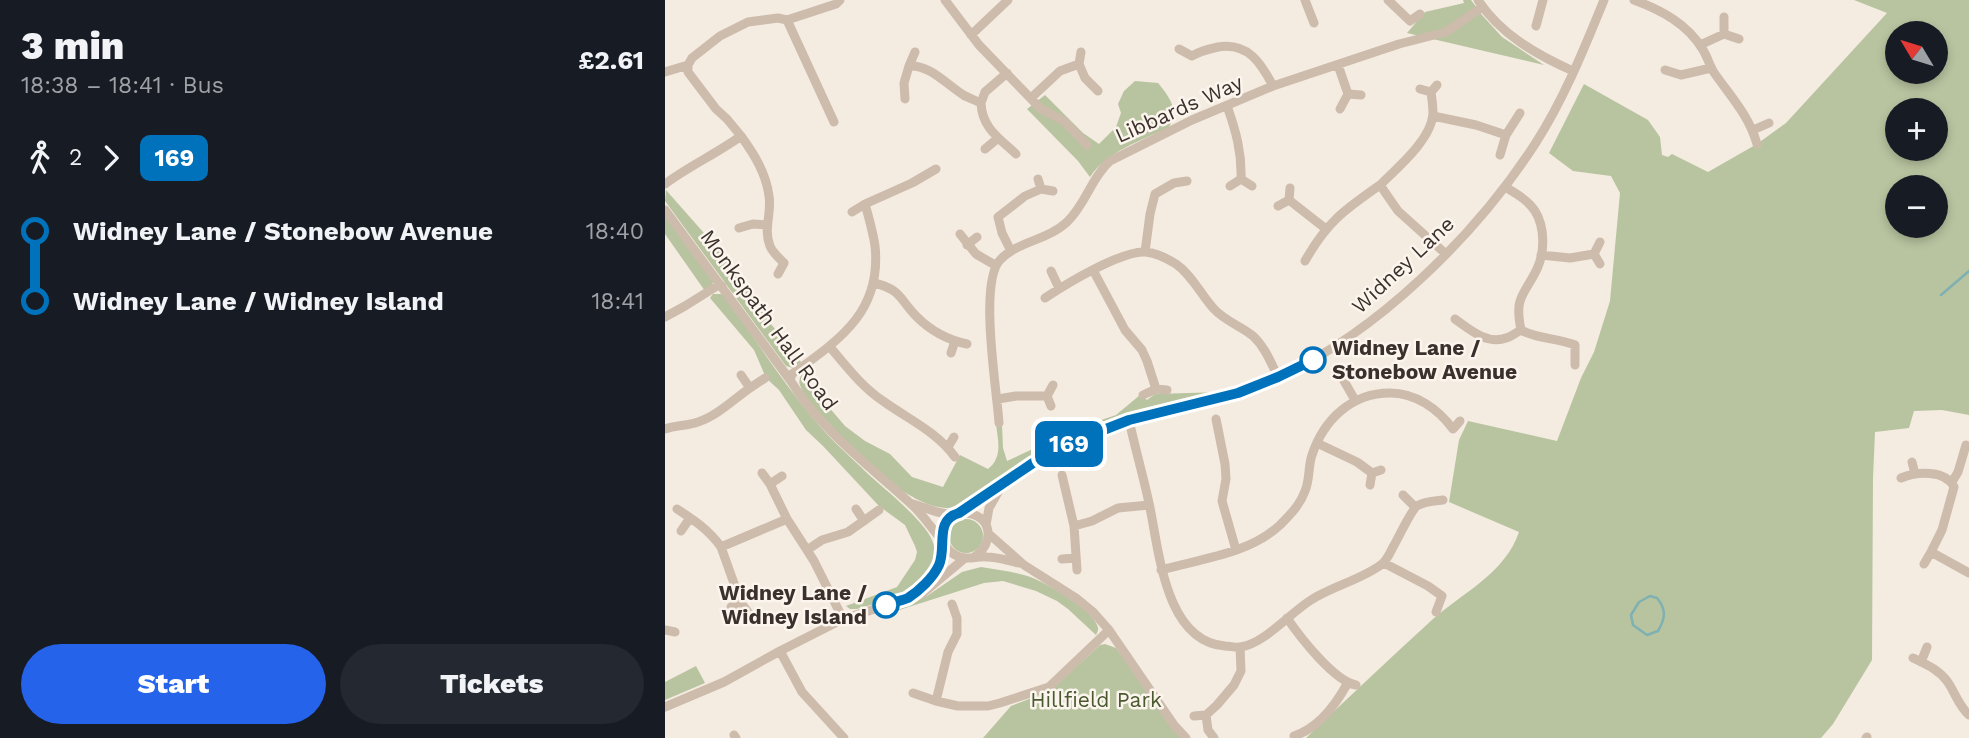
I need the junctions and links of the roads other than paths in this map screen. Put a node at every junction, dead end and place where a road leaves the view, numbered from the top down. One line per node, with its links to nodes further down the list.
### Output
1 (841, 0): 12 (street)
2 (945, 0): 16 (street)
3 (1008, 0): 16 (street)
4 (1305, 0): 13 (street)
5 (1388, 0): 10 (street)
6 (1604, 0): 28 (street, Widney Lane)
7 (1636, 0): 18 (street)
8 (1480, 3): 24 (street, Libbards Way); 28 (street)
9 (1538, 6): 14 (street)
10 (1420, 14)
11 (1724, 17): 15 (street)
12 (787, 20): 23 (street); 45 (street)
13 (1314, 23)
14 (1536, 26)
15 (1724, 34): 17 (street); 18 (street)
16 (971, 35): 30 (street)
17 (1739, 39)
18 (1700, 45): 26 (street)
19 (1178, 49): 33 (street)
20 (915, 52): 25 (street)
21 (1081, 52): 22 (street)
22 (1079, 64): 35 (street); 38 (street)
23 (688, 65): 29 (street); 49 (street)
24 (1338, 65): 33 (street, Libbards Way); 36 (street)
25 (909, 66): 39 (street); 40 (street)
26 (1711, 68): 31 (street); 47 (street)
27 (1665, 70): 31 (street)
28 (1573, 71): 63 (street, Widney Lane)
29 (665, 72)
30 (1006, 73): 38 (street); 40 (street)
31 (1681, 75): 32 (street)
32 (1679, 85)
33 (1273, 86): 41 (street, Libbards Way)
34 (1420, 89): 44 (street)
35 (1098, 91)
36 (1348, 94): 37 (street); 42 (street)
37 (1361, 94)
38 (1031, 98): 52 (street)
39 (905, 99)
40 (981, 103): 50 (street)
41 (1227, 106): 57 (street); 80 (street, Libbards Way)
42 (1340, 109)
43 (1520, 113): 48 (street)
44 (1433, 116): 48 (street); 60 (street)
45 (834, 122)
46 (1769, 123): 47 (street)
47 (1753, 130): 51 (street)
48 (1506, 135): 55 (street)
49 (741, 136): 59 (street); 73 (street)
50 (998, 138): 53 (street); 54 (street)
51 (1757, 144)
52 (1087, 145)
53 (985, 149)
54 (1016, 154)
55 (1500, 155)
56 (936, 169): 67 (street)
57 (1241, 180): 61 (street); 62 (street)
58 (1187, 181): 72 (street)
59 (665, 184)
60 (1380, 185): 75 (street); 82 (street)
61 (1230, 186)
62 (1252, 186)
63 (1505, 187): 82 (street, Widney Lane); 84 (street)
64 (1290, 188): 66 (street)
65 (1052, 191): 80 (street)
66 (1289, 200): 68 (street); 75 (street)
67 (865, 204): 71 (street); 91 (street)
68 (1278, 206)
69 (665, 210): 92 (street, Monkspath Hall Road)
70 (1137, 211): 72 (street)
71 (852, 212)
72 (1150, 214): 81 (street)
73 (767, 225): 74 (street); 90 (street)
74 (739, 228)
75 (1326, 229): 85 (street)
76 (960, 234): 79 (street)
77 (977, 237): 79 (street)
78 (1600, 242): 83 (street)
79 (967, 245): 87 (street)
80 (1011, 251): 87 (street, Libbards Way)
81 (1145, 252): 88 (street); 105 (street)
82 (1446, 254): 105 (street, Widney Lane)
83 (1594, 254): 84 (street); 86 (street)
84 (1541, 255): 97 (street)
85 (1305, 261)
86 (1600, 264)
87 (995, 265): 114 (street)
88 (1093, 270): 93 (street); 110 (street)
89 (1051, 271): 93 (street)
90 (778, 274)
91 (874, 283): 98 (street); 100 (street)
92 (722, 286): 95 (street); 107 (street, Monkspath Hall Road)
93 (1059, 288): 94 (street)
94 (1045, 298)
95 (665, 317)
96 (1455, 318): 97 (street)
97 (1521, 330): 102 (street)
98 (955, 341): 99 (street); 101 (street)
99 (967, 344)
100 (830, 347): 107 (street); 125 (street)
101 (951, 353)
102 (1575, 365)
103 (1340, 374): 115 (street)
104 (741, 375): 109 (street)
105 (1278, 377): 118 (street, Widney Lane)
106 (765, 378): 109 (street)
107 (790, 380): 139 (street, Monkspath Hall Road)
108 (1053, 385): 113 (street)
109 (750, 388): 121 (street)
110 (1156, 389): 111 (street); 112 (street)
111 (1167, 390)
112 (1143, 395)
113 (1047, 396): 114 (street); 116 (street)
114 (998, 399): 119 (street)
115 (1355, 400): 120 (street); 123 (street)
116 (1051, 406)
117 (1216, 419): 155 (street)
118 (1129, 420): 134 (street, Widney Lane); 140 (street)
119 (999, 423)
120 (1453, 428)
121 (665, 429)
122 (954, 437): 125 (street)
123 (1317, 443): 136 (street); 155 (street)
124 (1966, 445): 133 (street)
125 (947, 447): 126 (street)
126 (955, 457)
127 (1912, 462): 129 (street)
128 (762, 473): 135 (street)
129 (1915, 474): 132 (street); 133 (street)
130 (1062, 475): 149 (street)
131 (782, 476): 135 (street)
132 (1901, 478)
133 (1952, 482): 156 (street)
134 (1004, 483): 145 (street, Widney Lane); 150 (street, Widney Lane)
135 (770, 484): 147 (street)
136 (1370, 485)
137 (1403, 495): 141 (street)
138 (1443, 500): 141 (street)
139 (911, 504): 145 (street, Monkspath Hall Road); 152 (street, Monkspath Hall Road)
140 (1149, 505): 149 (street); 164 (street)
141 (1416, 507): 160 (street)
142 (677, 509): 146 (street)
143 (856, 509): 148 (street)
144 (879, 510): 148 (street)
145 (956, 514): 150 (street); 152 (street)
146 (689, 518): 151 (street); 153 (street)
147 (787, 519): 153 (street); 154 (street)
148 (864, 521): 154 (street)
149 (1074, 526): 158 (street)
150 (988, 530): 157 (street); 162 (street)
151 (681, 531)
152 (943, 542): 157 (street); 166 (street)
153 (721, 547): 167 (street)
154 (807, 550): 173 (street)
155 (1236, 550): 164 (street)
156 (1931, 552): 161 (street); 165 (street)
157 (969, 558): 162 (street); 166 (street)
158 (1076, 558): 159 (street); 163 (street)
159 (1062, 559)
160 (1384, 563): 170 (street); 172 (street)
161 (1924, 564)
162 (1024, 565): 174 (street)
163 (1077, 570)
164 (1161, 570): 175 (street)
165 (1969, 573)
166 (908, 597): 173 (street)
167 (741, 603): 169 (street); 171 (street)
168 (952, 604): 179 (street)
169 (731, 607)
170 (1436, 612)
171 (751, 616)
172 (1287, 618): 175 (street); 184 (street)
173 (843, 619): 177 (street)
174 (1108, 630): 179 (street); 186 (street)
175 (1241, 647): 181 (street)
176 (1927, 648): 182 (street)
177 (780, 650): 180 (street); 185 (street)
178 (912, 694): 179 (street)
179 (936, 701)
180 (665, 707)
181 (1206, 715): 183 (street); 187 (street)
182 (1969, 715)
183 (1194, 716)
184 (1294, 736)
185 (844, 738)
186 (1186, 738)
187 (1215, 738)

